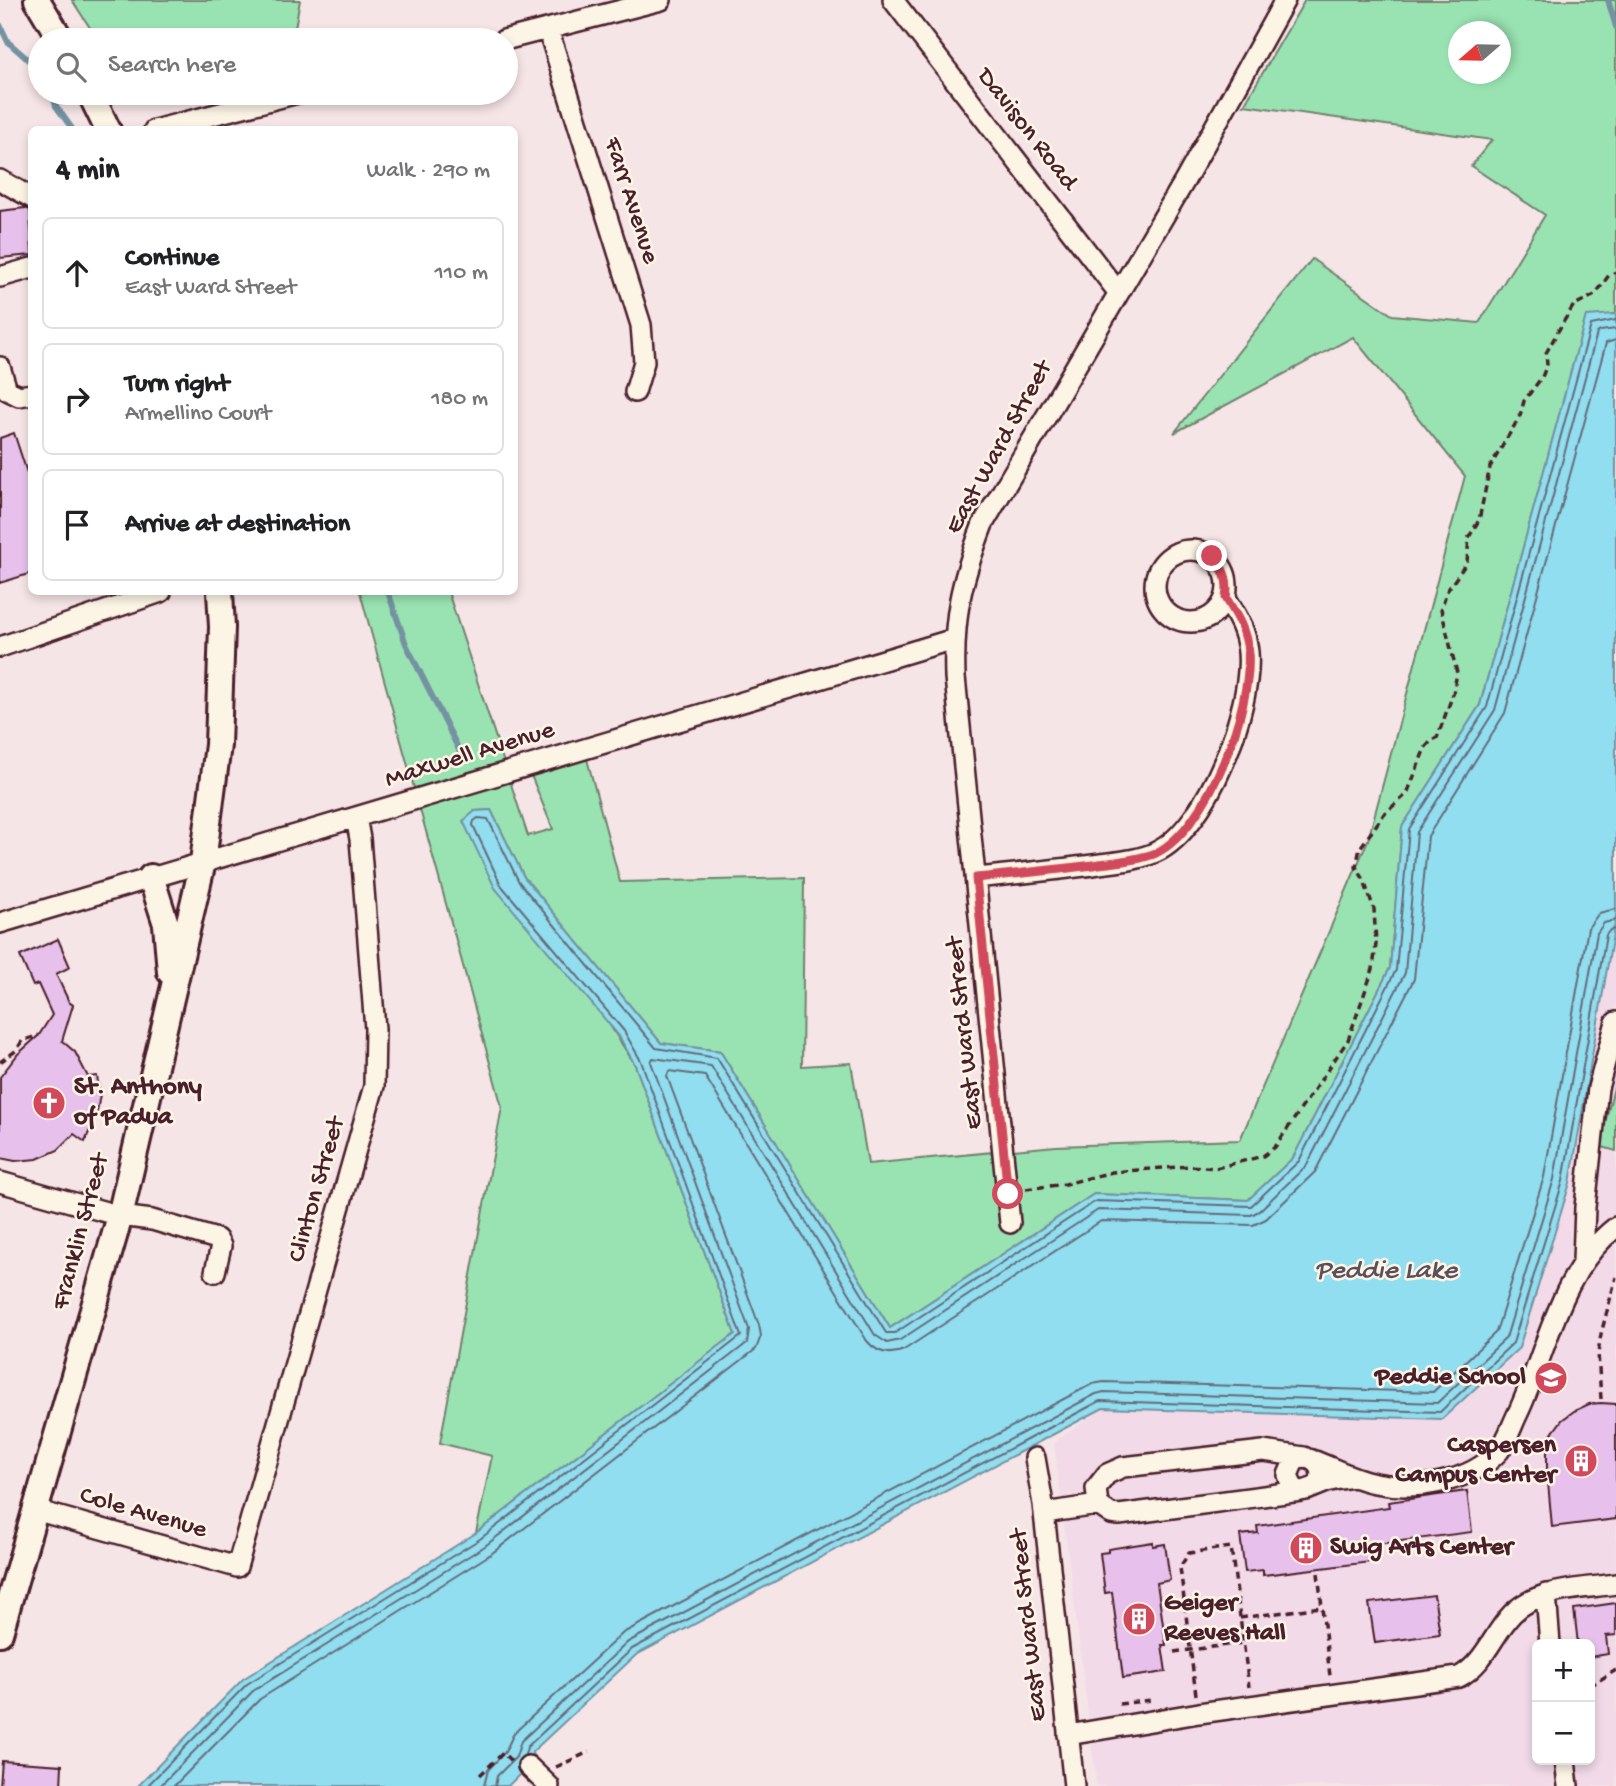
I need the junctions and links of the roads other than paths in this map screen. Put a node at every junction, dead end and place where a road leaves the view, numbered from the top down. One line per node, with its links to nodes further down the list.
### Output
1 (37, 0): 5 (main road)
2 (662, 0): 6 (street)
3 (893, 0): 16 (street, Davison Road)
4 (1285, 0): 16 (street, East Ward Street)
5 (54, 28)
6 (548, 29): 7 (street); 18 (street, Farr Avenue)
7 (518, 36)
8 (96, 105): 10 (main road)
9 (251, 105): 11 (street)
10 (106, 126)
11 (170, 126)
12 (0, 180): 13 (street)
13 (28, 196)
14 (28, 269): 15 (street)
15 (0, 277)
16 (1118, 292): 23 (street, East Ward Street)
17 (0, 367): 19 (street)
18 (635, 392)
19 (28, 395)
20 (152, 595): 24 (street)
21 (220, 595): 26 (main road, Franklin Street)
22 (1226, 598): 28 (street)
23 (954, 639): 25 (street, Maxwell Avenue); 28 (street, East Ward Street)
24 (0, 647)
25 (356, 817): 26 (street, Maxwell Avenue); 45 (street, Clinton Street)
26 (203, 862): 27 (street, Maxwell Avenue); 30 (main road, Franklin Street)
27 (151, 877): 29 (street, Maxwell Avenue); 30 (main road)
28 (976, 878): 34 (street, East Ward Street)
29 (0, 923)
30 (172, 993): 33 (main road, Franklin Street)
31 (1616, 1022): 36 (street)
32 (0, 1182): 33 (street)
33 (120, 1216): 37 (street); 43 (main road, Franklin Street)
34 (1010, 1223)
35 (1616, 1227): 36 (street)
36 (1583, 1261): 40 (street)
37 (215, 1272)
38 (1035, 1458): 44 (street, East Ward Street)
39 (1309, 1459): 40 (street); 41 (street); 41 (street); 42 (street)
40 (1353, 1477): 41 (street)
41 (1309, 1488): 42 (street)
42 (1098, 1505): 44 (street)
43 (35, 1510): 45 (street, Cole Avenue); 48 (main road, Franklin Street)
44 (1044, 1513): 50 (street, East Ward Street)
45 (237, 1567)
46 (1616, 1584): 47 (street)
47 (1546, 1594): 49 (street); 50 (street)
48 (0, 1633)
49 (1550, 1639)
50 (1068, 1735): 54 (street, East Ward Street)
51 (1566, 1765): 55 (street)
52 (524, 1768): 53 (street)
53 (549, 1786)
54 (1074, 1786)
55 (1568, 1786)

